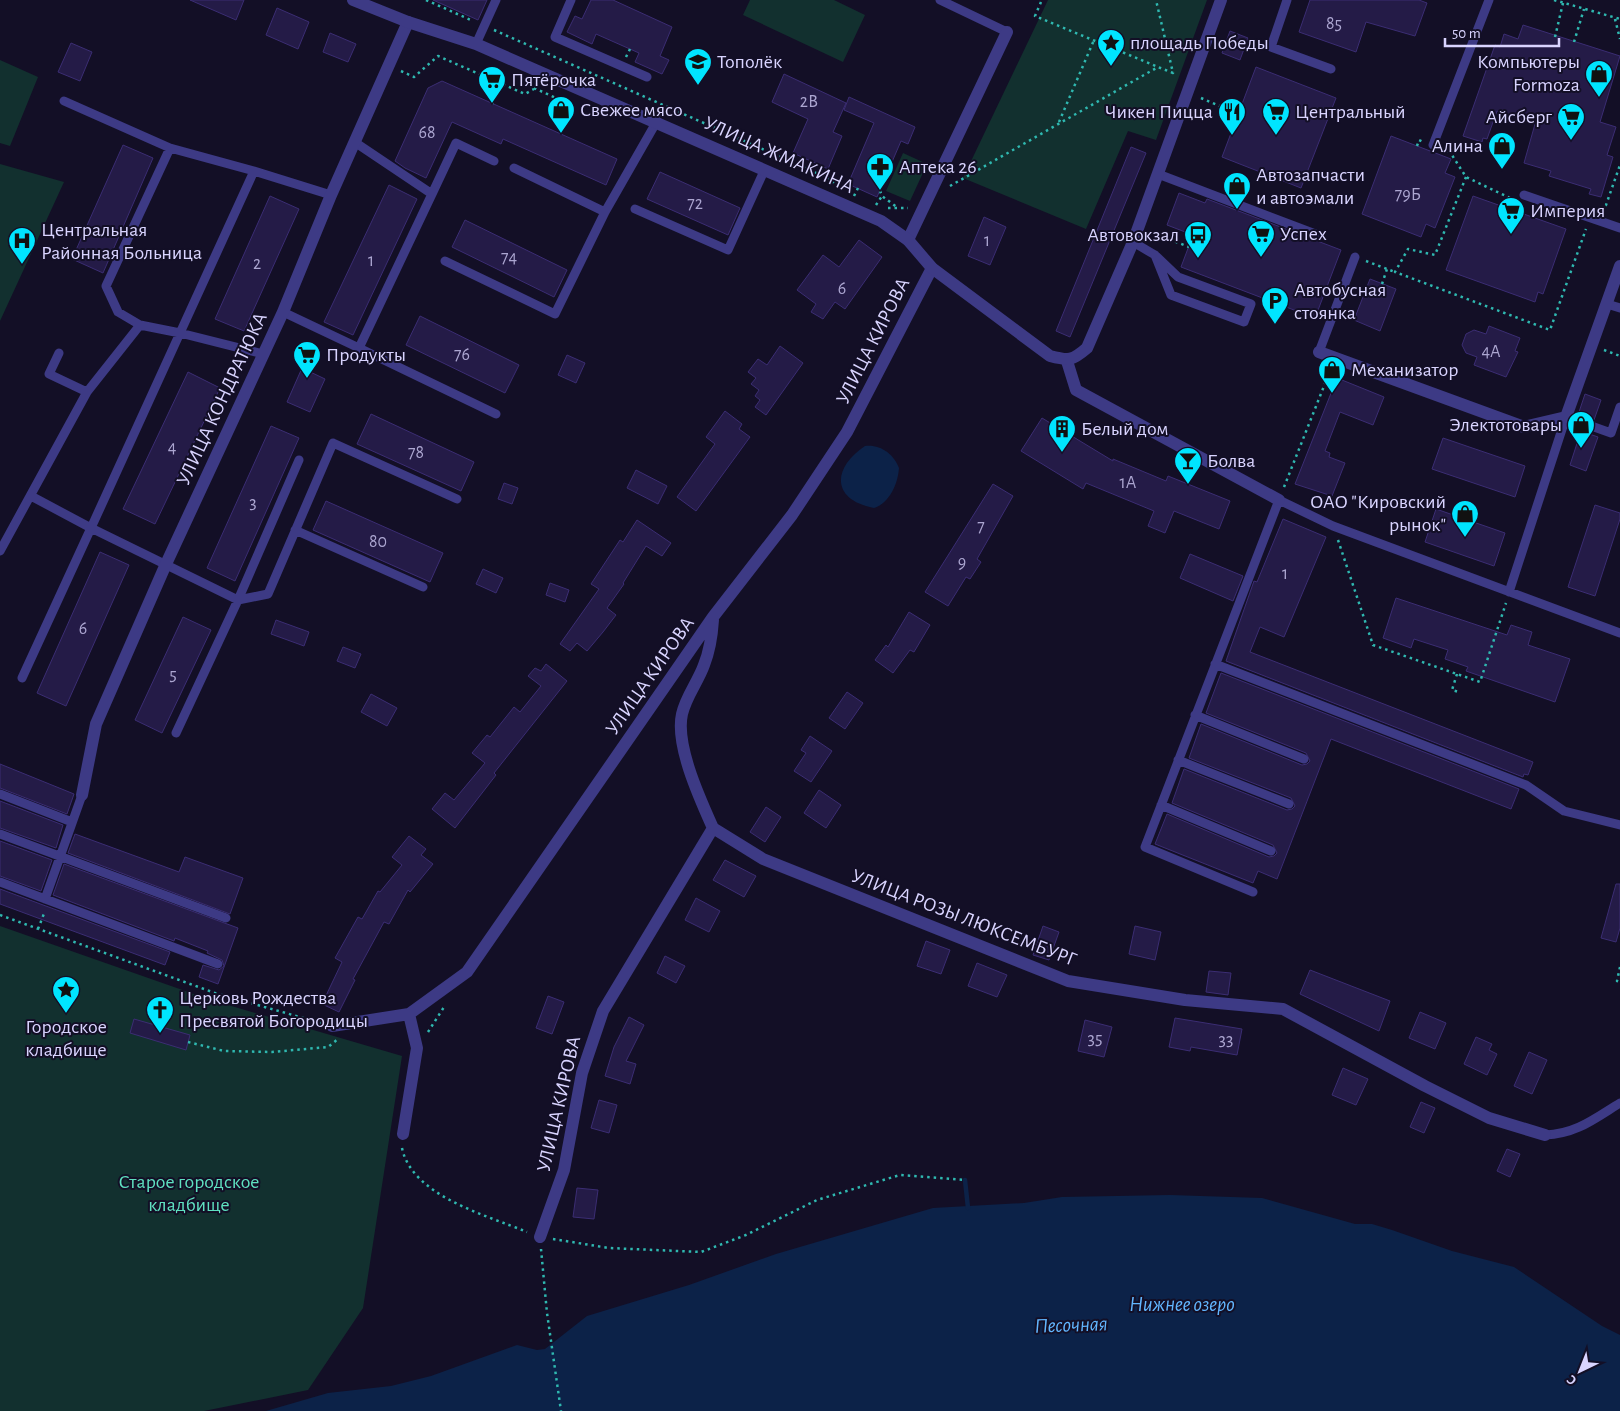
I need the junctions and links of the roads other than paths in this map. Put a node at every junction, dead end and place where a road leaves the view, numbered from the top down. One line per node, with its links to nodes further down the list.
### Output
1 (353, 0): 8 (street, УЛИЦА ЖМАКИНА)
2 (496, 0): 10 (lane)
3 (572, 0): 12 (lane)
4 (940, 0): 9 (lane)
5 (1221, 0): 22 (street)
6 (1287, 0): 11 (lane)
7 (1489, 0): 16 (lane)
8 (408, 22): 10 (street, УЛИЦА ЖМАКИНА); 15 (street, УЛИЦА КОНДРАТЮКА)
9 (1008, 32): 30 (street)
10 (476, 44): 14 (street, УЛИЦА ЖМАКИНА)
11 (1331, 69)
12 (647, 77)
13 (64, 101): 17 (lane)
14 (658, 121): 20 (street, УЛИЦА ЖМАКИНА); 27 (lane)
15 (356, 143): 23 (lane); 24 (street, УЛИЦА КОНДРАТЮКА)
16 (1433, 145)
17 (170, 148): 21 (lane); 40 (lane)
18 (494, 160): 23 (lane)
19 (514, 168): 27 (lane)
20 (764, 170): 26 (lane); 30 (street, УЛИЦА ЖМАКИНА)
21 (254, 171): 24 (lane); 41 (lane)
22 (1158, 174): 29 (lane); 31 (street)
23 (432, 194): 42 (lane)
24 (331, 195): 39 (street, УЛИЦА КОНДРАТЮКА)
25 (1524, 195): 28 (lane)
26 (635, 209)
27 (605, 212): 34 (lane)
28 (1620, 228)
29 (1318, 235)
30 (908, 240): 36 (street, УЛИЦА КИРОВА)
31 (1133, 242): 32 (lane); 46 (street)
32 (1155, 255): 32 (lane)
33 (1355, 257): 43 (lane)
34 (445, 261)
35 (1620, 266): 37 (street)
36 (932, 268): 46 (street, УЛИЦА КИРОВА); 62 (street, УЛИЦА КИРОВА)
37 (1607, 304): 38 (lane); 50 (street)
38 (1620, 308)
39 (283, 312): 42 (lane); 45 (street, УЛИЦА КОНДРАТЮКА)
40 (140, 325): 41 (lane); 47 (lane)
41 (180, 333): 45 (lane); 55 (lane)
42 (359, 348): 49 (lane)
43 (1319, 352): 50 (street)
44 (59, 353): 47 (lane)
45 (263, 354): 58 (street, УЛИЦА КОНДРАТЮКА)
46 (1067, 360): 54 (street)
47 (87, 392): 52 (lane)
48 (1620, 407): 50 (lane)
49 (496, 414)
50 (1566, 417): 60 (lane)
51 (299, 460): 61 (lane)
52 (31, 496): 55 (lane); 57 (lane)
53 (457, 499): 56 (lane)
54 (1279, 500): 60 (lane); 64 (lane)
55 (91, 528): 58 (lane); 65 (lane)
56 (296, 530): 59 (lane); 61 (lane)
57 (0, 551)
58 (166, 564): 61 (lane); 71 (street, УЛИЦА КОНДРАТЮКА)
59 (423, 587)
60 (1509, 592): 63 (lane)
61 (238, 600): 67 (lane)
62 (713, 617): 76 (street); 85 (street, УЛИЦА КИРОВА)
63 (1620, 633)
64 (1215, 664): 66 (lane); 75 (lane)
65 (22, 678)
66 (1195, 715): 68 (lane); 69 (lane)
67 (176, 733)
68 (1178, 760): 72 (lane); 73 (lane)
69 (1304, 760)
70 (0, 794): 74 (lane)
71 (82, 795): 74 (lane)
72 (1289, 804)
73 (1161, 805): 78 (lane); 81 (lane)
74 (72, 822): 79 (lane)
75 (1620, 826)
76 (712, 828): 89 (street, УЛИЦА РОЗЫ ЛЮКСЕМБУРГ); 90 (street, УЛИЦА КИРОВА)
77 (0, 834): 79 (lane)
78 (1271, 851)
79 (59, 858): 82 (lane); 83 (lane)
80 (0, 882): 82 (lane)
81 (1253, 892)
82 (47, 899): 84 (lane)
83 (226, 918)
84 (218, 964)
85 (409, 1014): 86 (street, УЛИЦА КИРОВА); 88 (street)
86 (332, 1026)
87 (1620, 1103): 89 (lane)
88 (403, 1134)
89 (1545, 1135)
90 (540, 1238)

